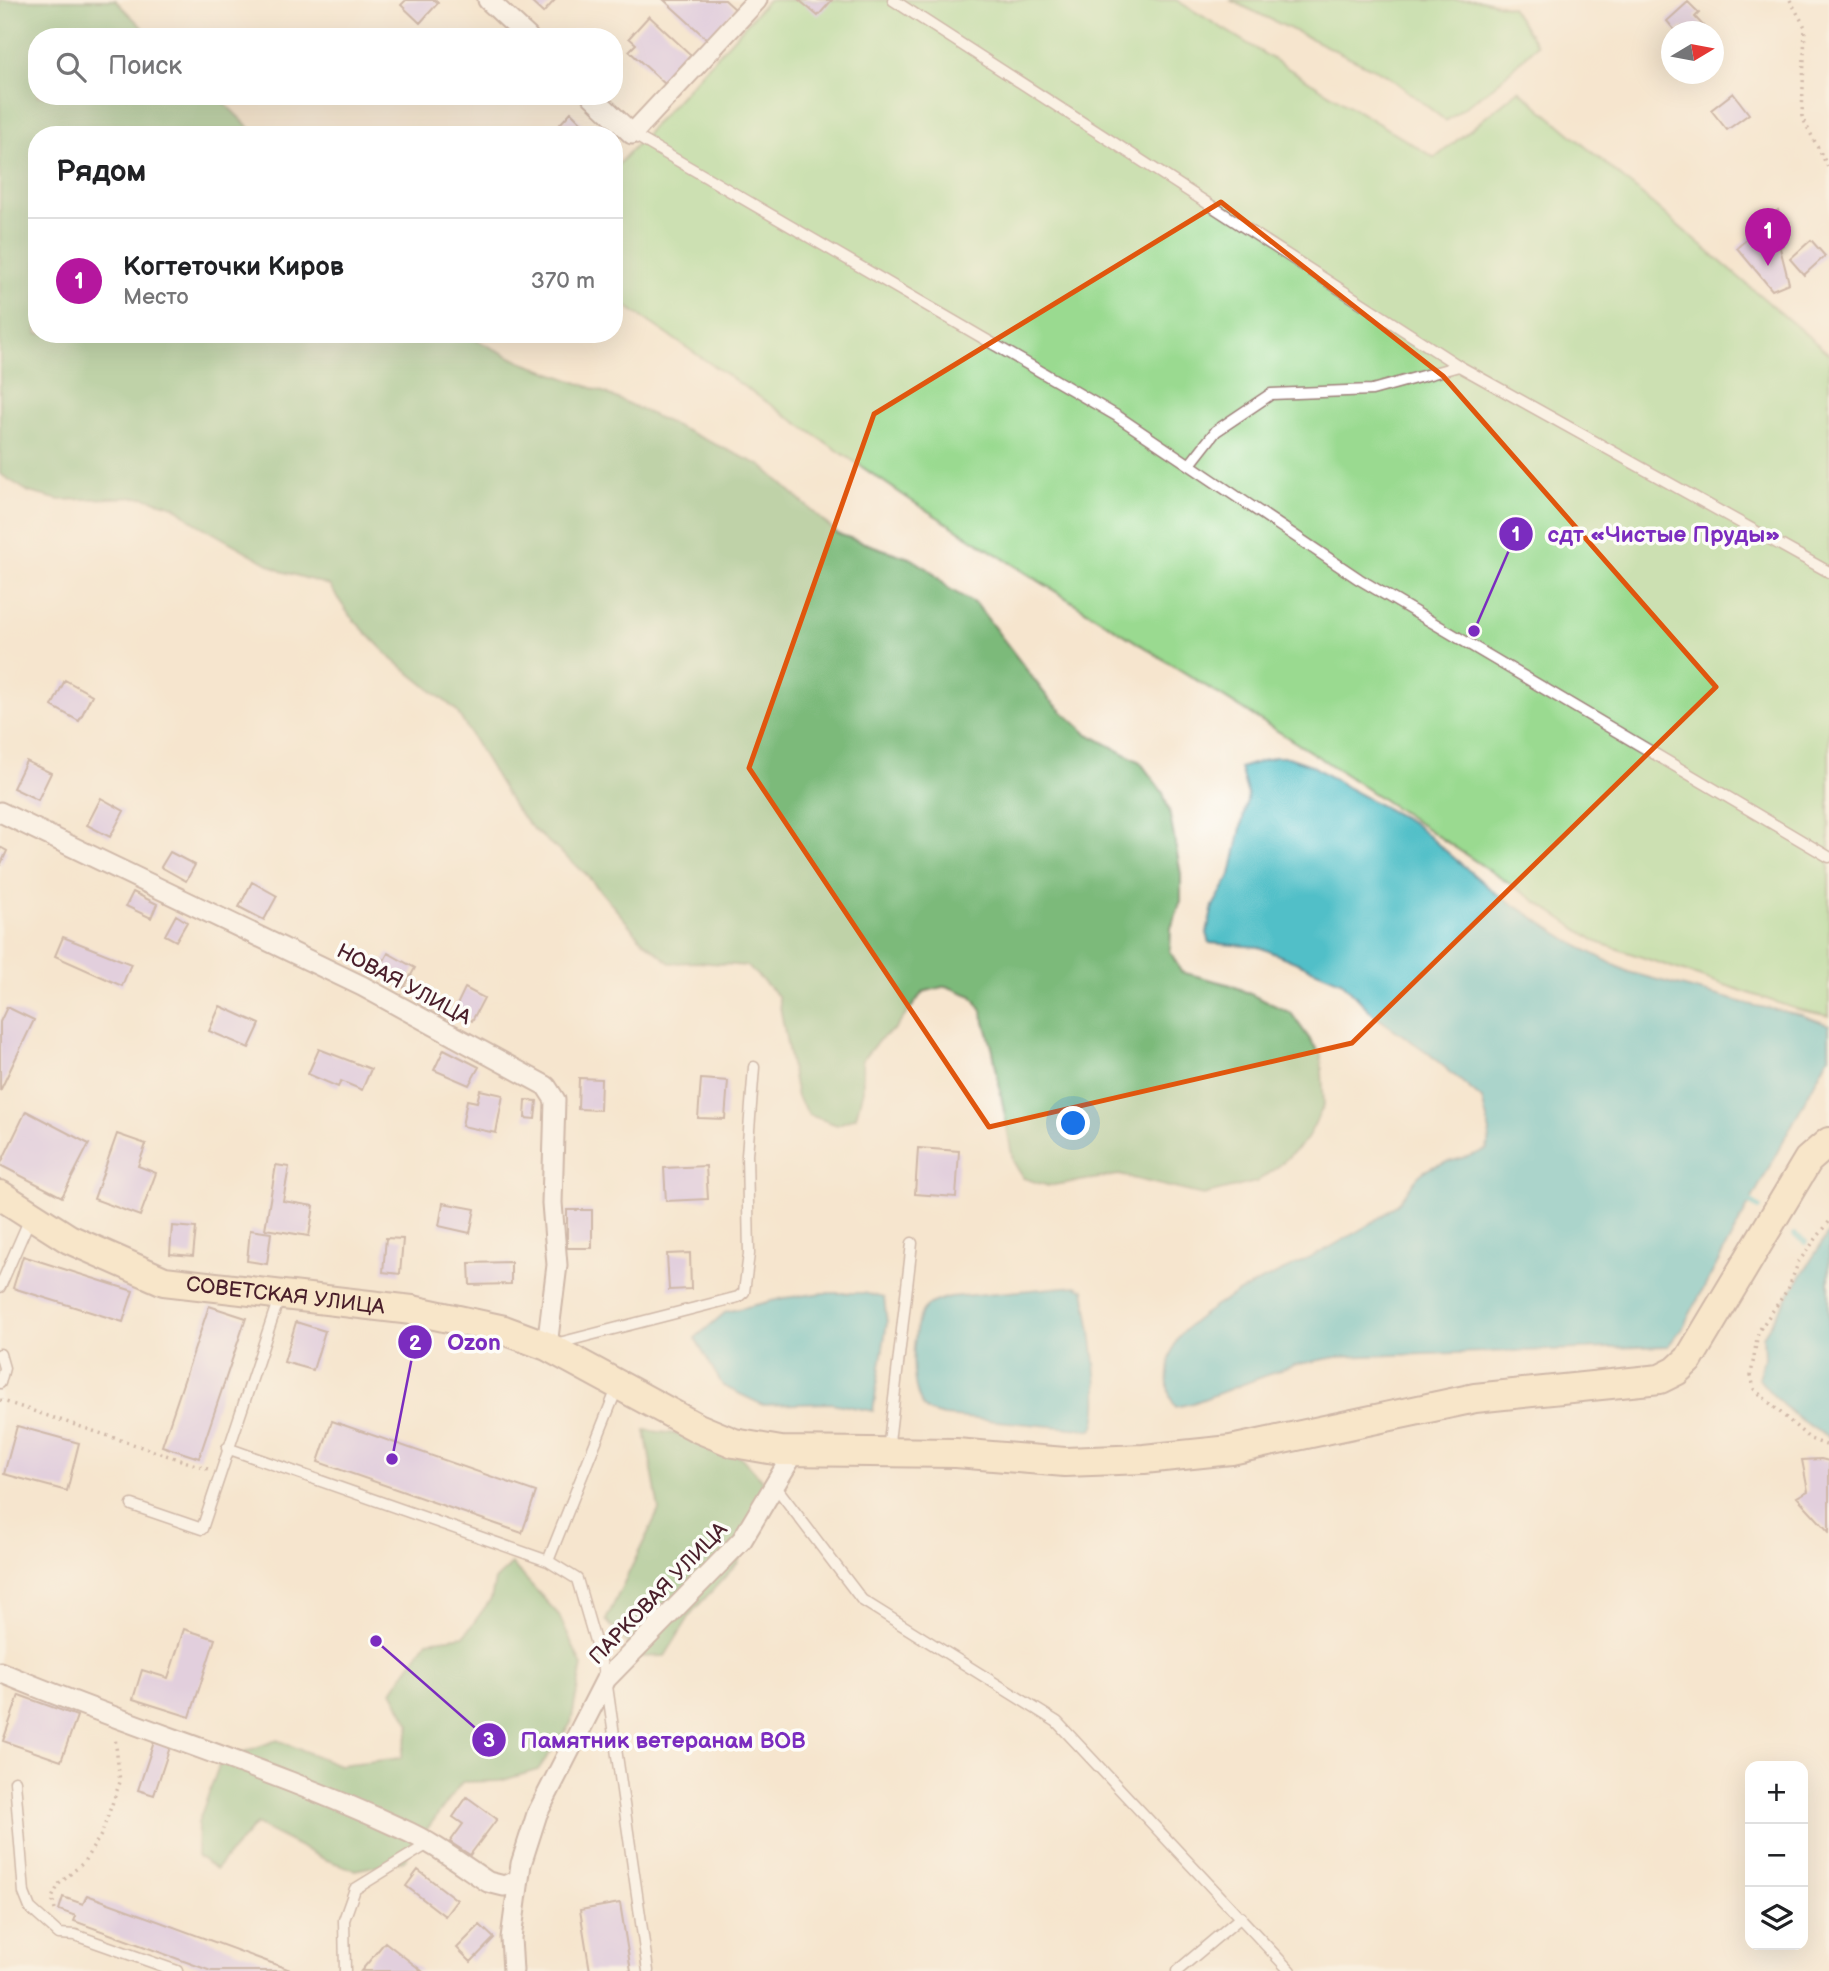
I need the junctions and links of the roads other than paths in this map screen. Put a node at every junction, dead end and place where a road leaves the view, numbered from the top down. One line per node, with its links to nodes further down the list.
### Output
1 (488, 0): 4 (street)
2 (757, 0): 6 (street)
3 (893, 0): 7 (lane)
4 (518, 28)
5 (601, 105): 6 (street)
6 (632, 134): 8 (lane)
7 (1459, 366): 8 (lane); 9 (lane)
8 (1191, 463): 11 (lane)
9 (1829, 572)
10 (0, 812): 19 (street, НОВАЯ УЛИЦА)
11 (1829, 857)
12 (754, 1067): 19 (lane)
13 (1829, 1142): 25 (main road, СОВЕТСКАЯ УЛИЦА)
14 (0, 1195): 15 (main road, СОВЕТСКАЯ УЛИЦА)
15 (32, 1215): 17 (lane); 18 (main road, СОВЕТСКАЯ УЛИЦА)
16 (912, 1242): 25 (lane)
17 (0, 1287)
18 (280, 1295): 19 (main road, СОВЕТСКАЯ УЛИЦА); 23 (lane)
19 (547, 1346): 22 (main road, СОВЕТСКАЯ УЛИЦА)
20 (0, 1354): 21 (lane)
21 (0, 1384)
22 (618, 1385): 24 (main road, СОВЕТСКАЯ УЛИЦА); 28 (lane)
23 (227, 1448): 27 (lane); 28 (lane)
24 (795, 1451): 25 (main road, СОВЕТСКАЯ УЛИЦА); 26 (street, ПАРКОВАЯ УЛИЦА)
25 (888, 1451)
26 (776, 1487): 30 (street, ПАРКОВАЯ УЛИЦА); 34 (lane)
27 (132, 1505)
28 (548, 1561): 30 (lane)
29 (0, 1672): 32 (street)
30 (606, 1679): 33 (street, ПАРКОВАЯ УЛИЦА); 38 (lane)
31 (15, 1780): 35 (lane)
32 (428, 1844): 33 (street); 36 (lane)
33 (518, 1880): 37 (street, ПАРКОВАЯ УЛИЦА)
34 (1241, 1917): 39 (lane); 40 (lane)
35 (177, 1971)
36 (345, 1971)
37 (513, 1971)
38 (648, 1971)
39 (1177, 1971)
40 (1290, 1971)

